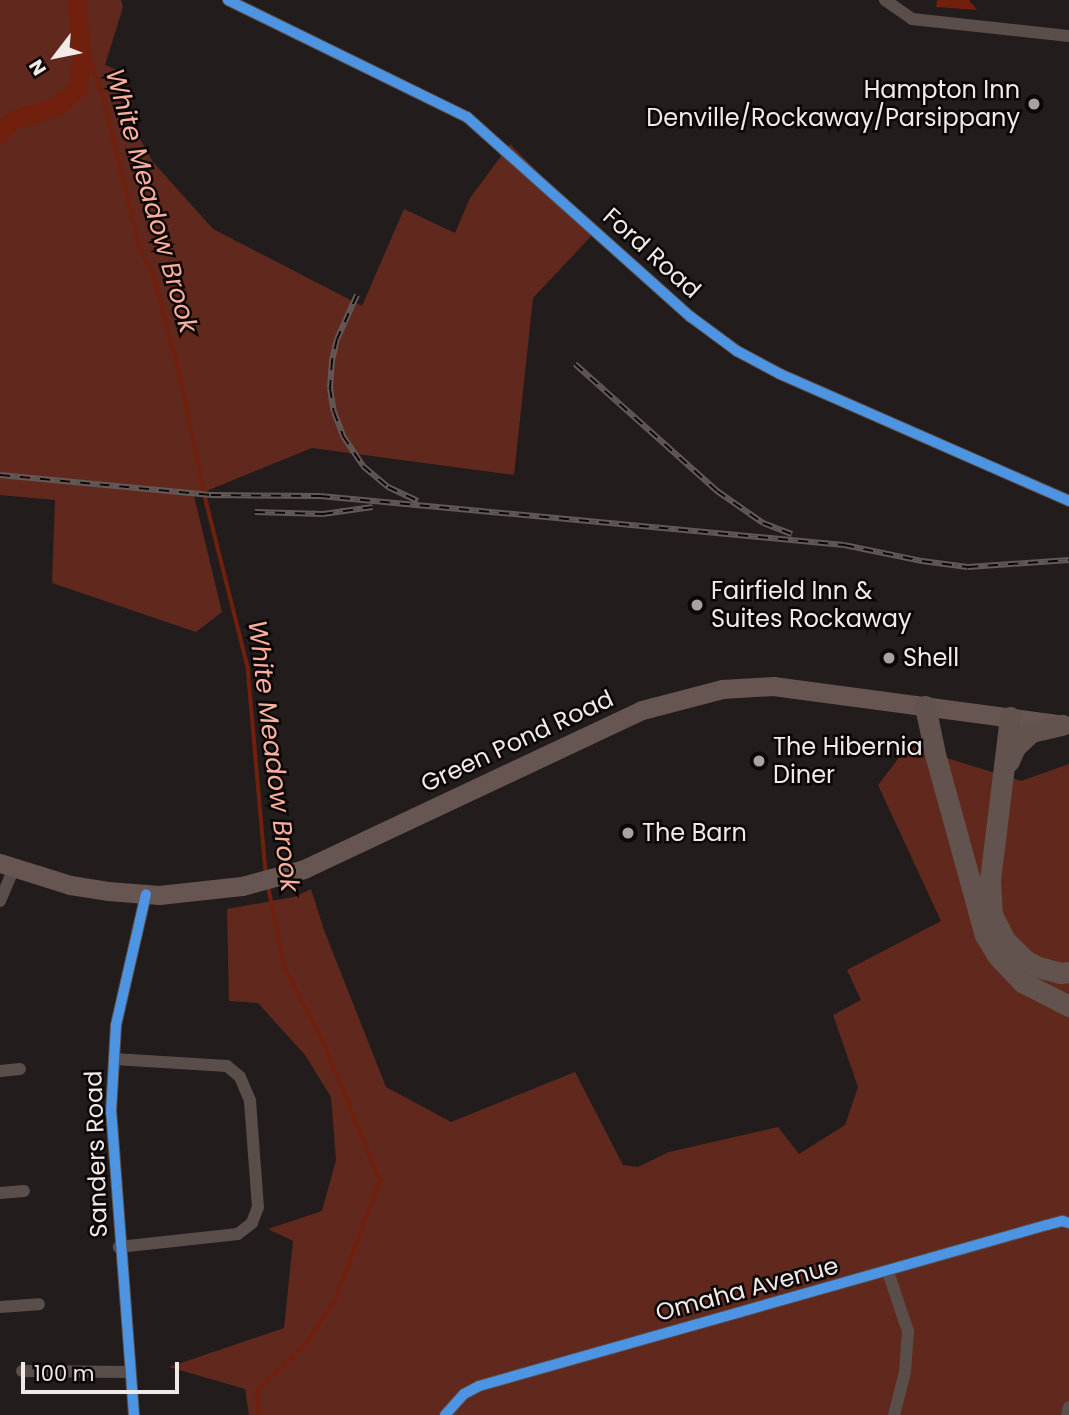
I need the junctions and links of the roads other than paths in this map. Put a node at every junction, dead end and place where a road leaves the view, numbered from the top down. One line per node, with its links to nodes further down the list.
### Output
1 (228, 0): 4 (street, Ford Road)
2 (885, 0): 3 (street)
3 (1069, 36)
4 (1069, 501)
5 (925, 706): 6 (main road, Green Pond Road); 10 (main road, Green Pond Road); 13 (highway)
6 (1010, 717): 7 (main road, Green Pond Road); 8 (highway)
7 (1065, 725): 8 (highway)
8 (1004, 776): 12 (highway)
9 (7, 865): 10 (main road, Green Pond Road); 11 (street)
10 (146, 894): 14 (street, Sanders Road)
11 (0, 901)
12 (1069, 972)
13 (1069, 1006)
14 (114, 1059): 20 (street, Sanders Road); 20 (street)
15 (20, 1069): 16 (street)
16 (0, 1071)
17 (24, 1191): 18 (street)
18 (0, 1193)
19 (1069, 1223): 21 (street, Omaha Avenue)
20 (120, 1247): 25 (street, Sanders Road)
21 (888, 1272): 28 (street, Omaha Avenue); 29 (street)
22 (39, 1304): 23 (street)
23 (0, 1307)
24 (22, 1371): 25 (street)
25 (130, 1372): 27 (street, Sanders Road)
26 (1069, 1407): 30 (street)
27 (134, 1415)
28 (445, 1415)
29 (894, 1415)
30 (1067, 1415)

